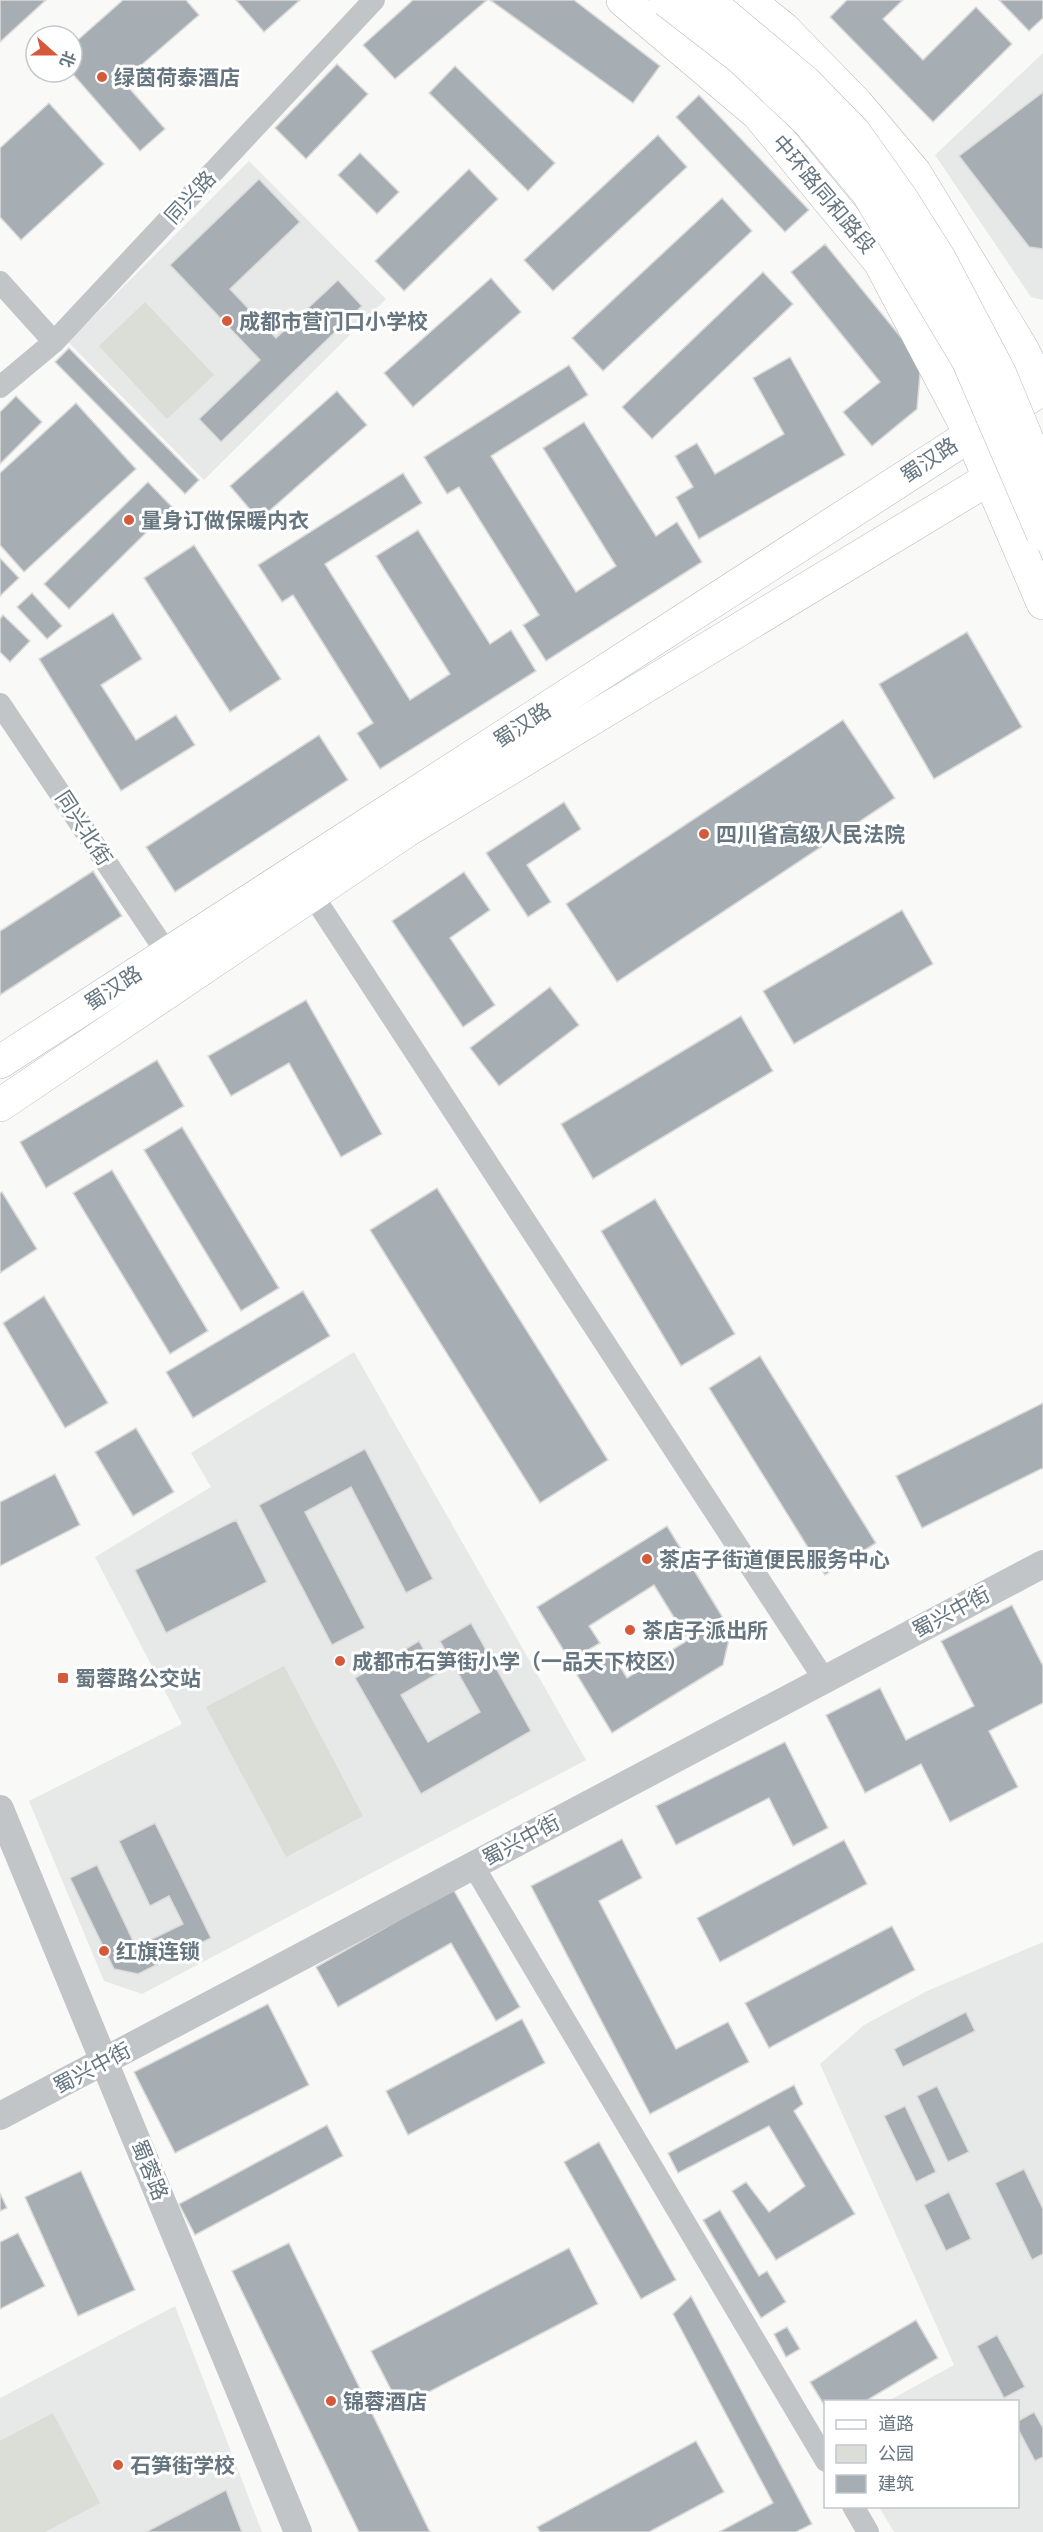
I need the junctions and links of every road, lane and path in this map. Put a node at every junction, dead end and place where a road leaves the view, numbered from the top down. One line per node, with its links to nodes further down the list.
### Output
1 (374, 0): 7 (street, 同兴路)
2 (623, 0): 10 (main road, 中环路同和路段)
3 (666, 0): 14 (main road, bridge)
4 (707, 0): 13 (main road, bridge)
5 (748, 0): 9 (main road)
6 (0, 282): 7 (street)
7 (54, 342): 8 (street, 同兴路)
8 (0, 387)
9 (1042, 389): 10 (main road, 蜀汉路)
10 (970, 433): 12 (main road, 中环路同和路段); 18 (main road, 蜀汉路)
11 (1043, 446): 12 (main road, 蜀汉路)
12 (989, 476): 15 (main road, 中环路同和路段); 17 (main road, 蜀汉路)
13 (1043, 477)
14 (1043, 534)
15 (1043, 603)
16 (0, 704): 18 (street, 同兴北街)
17 (312, 894): 20 (main road, 蜀汉路); 22 (street)
18 (167, 953): 19 (main road, 蜀汉路)
19 (0, 1062)
20 (0, 1105)
21 (1043, 1564): 22 (street, 蜀兴中街)
22 (824, 1679): 24 (street, 蜀兴中街)
23 (0, 1809): 25 (street, 蜀蓉路)
24 (473, 1865): 25 (street, 蜀兴中街); 27 (street)
25 (105, 2061): 26 (street, 蜀兴中街); 29 (street, 蜀蓉路)
26 (0, 2116)
27 (824, 2458)
28 (854, 2508): 30 (street)
29 (298, 2532)
30 (868, 2532)

